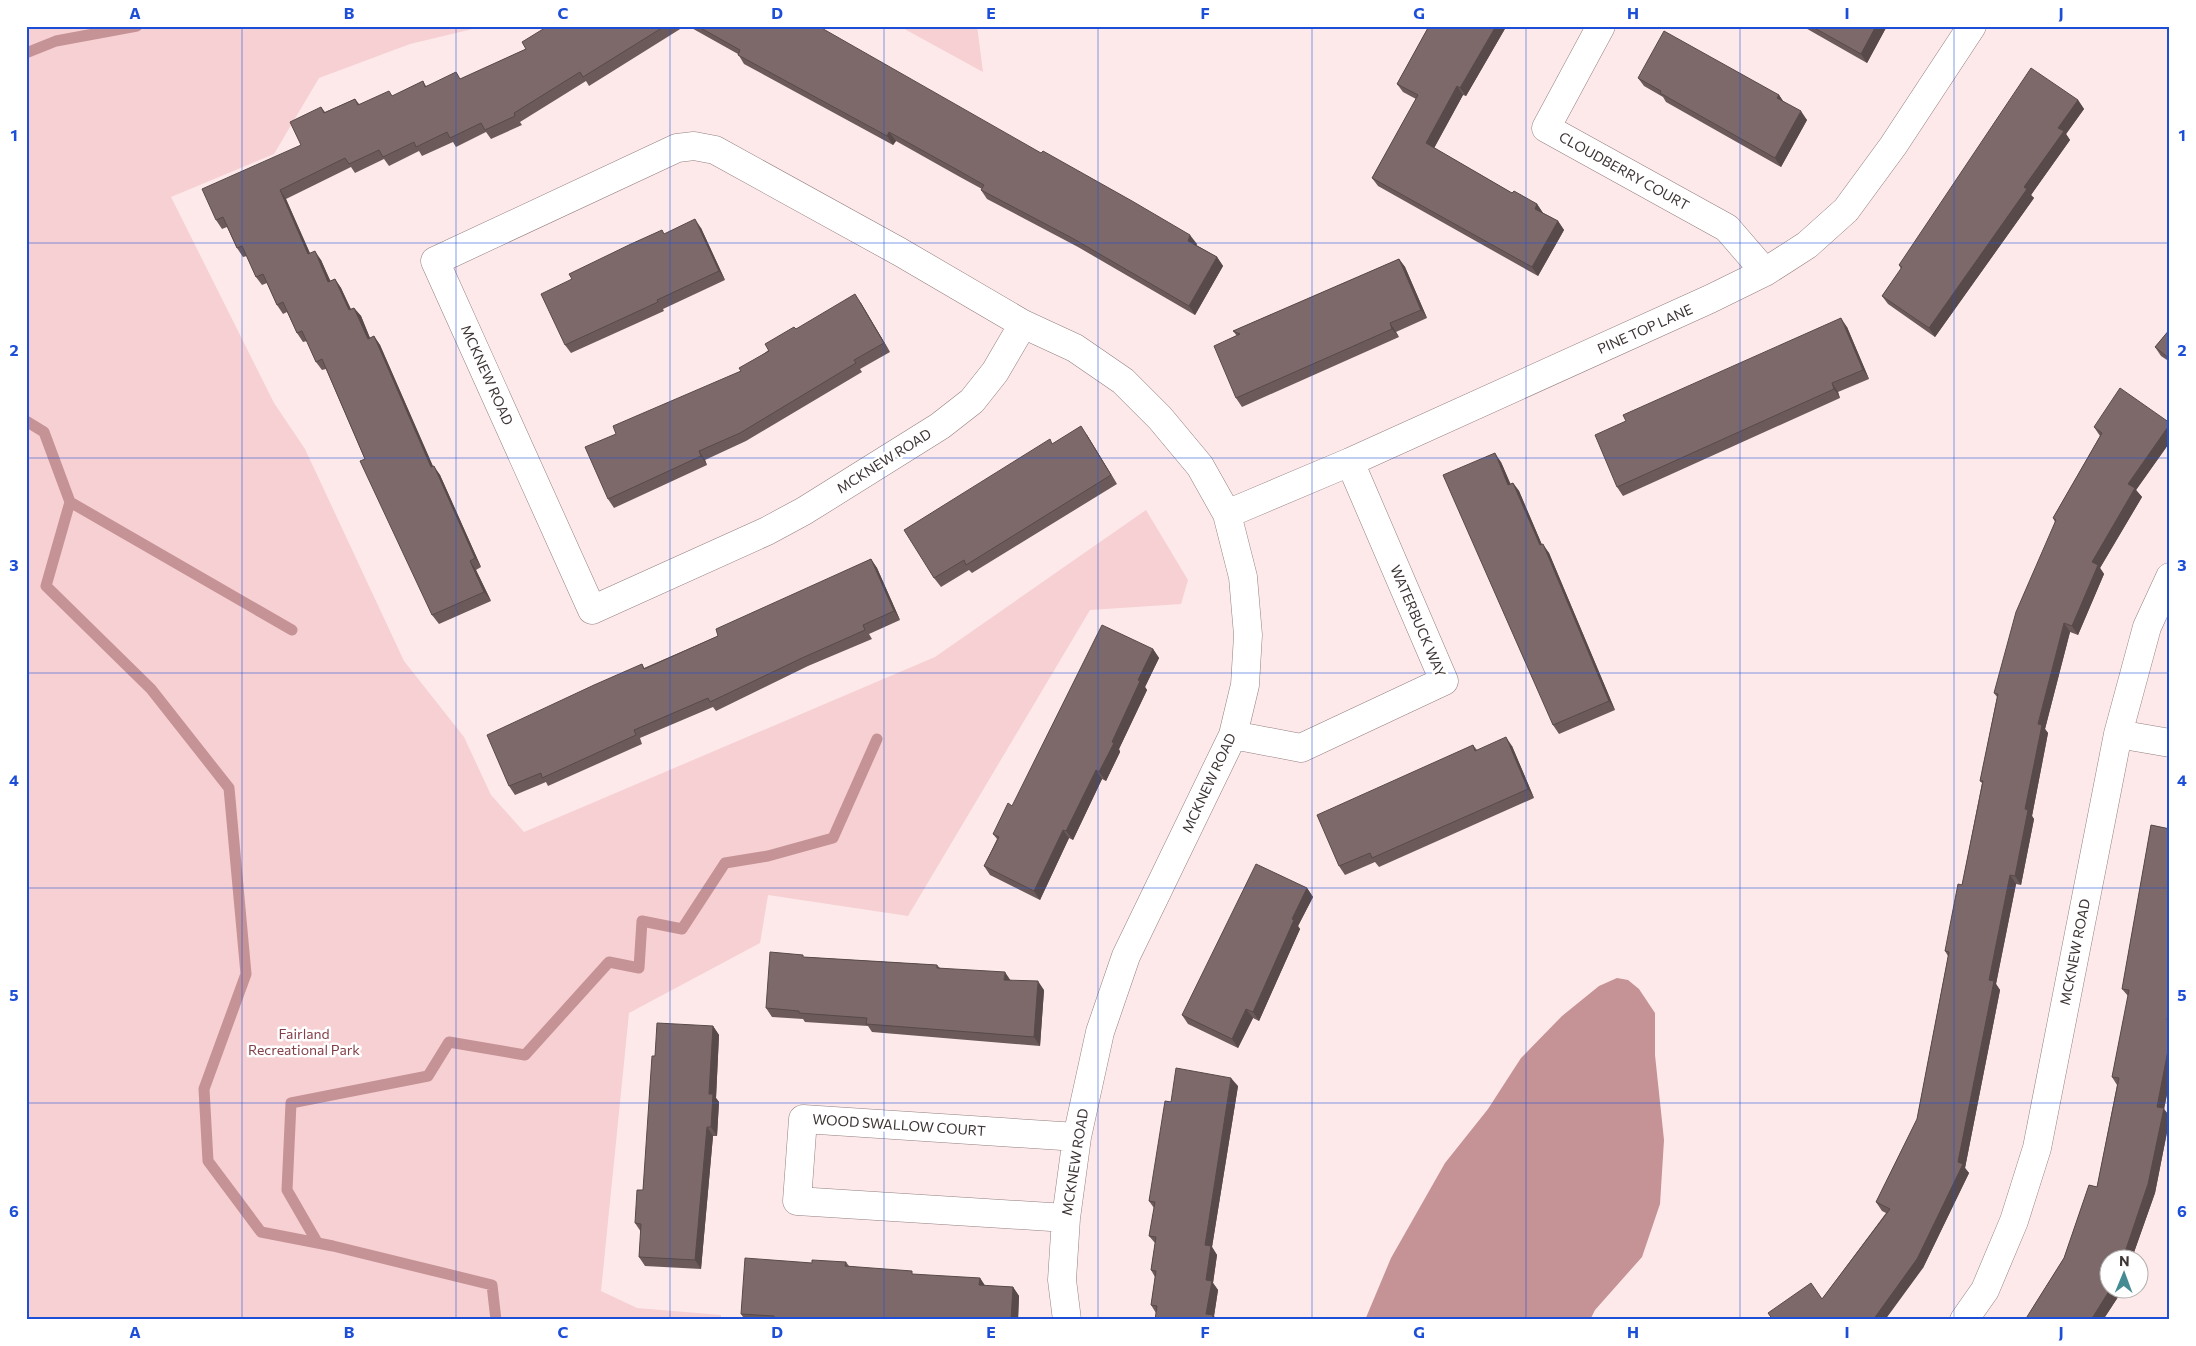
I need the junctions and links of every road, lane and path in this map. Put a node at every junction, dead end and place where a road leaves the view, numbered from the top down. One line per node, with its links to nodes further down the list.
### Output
1 (1601, 26): 3 (street, CLOUDBERRY COURT)
2 (1972, 26): 3 (street, PINE TOP LANE)
3 (1765, 272): 5 (street, PINE TOP LANE)
4 (1023, 324): 4 (street, MCKNEW ROAD); 6 (street, MCKNEW ROAD)
5 (1350, 462): 6 (street, PINE TOP LANE); 9 (street, WATERBUCK WAY)
6 (1227, 514): 9 (street, MCKNEW ROAD)
7 (2170, 577): 8 (street, MCKNEW ROAD)
8 (2118, 734): 10 (street); 14 (street, MCKNEW ROAD)
9 (1234, 735): 11 (street, MCKNEW ROAD)
10 (2170, 743)
11 (1077, 1136): 12 (street, MCKNEW ROAD); 12 (street, WOOD SWALLOW COURT)
12 (1066, 1218): 13 (street, MCKNEW ROAD)
13 (1067, 1320)
14 (1964, 1320)

